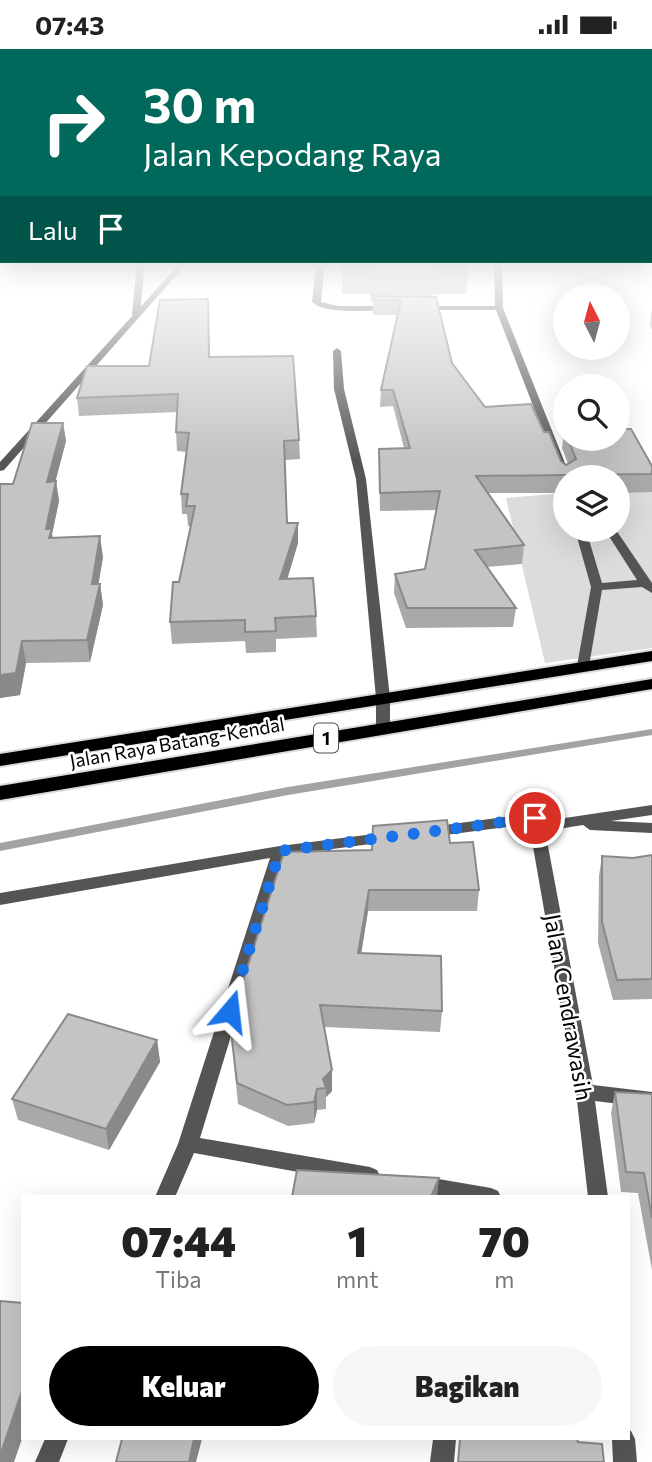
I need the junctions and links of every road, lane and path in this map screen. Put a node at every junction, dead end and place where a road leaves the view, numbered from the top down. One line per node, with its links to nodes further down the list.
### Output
1 (124, 328): 5 (street)
2 (507, 328): 4 (street)
3 (337, 351): 13 (street)
4 (561, 465)
5 (0, 468)
6 (584, 542): 9 (street)
7 (618, 542): 8 (street)
8 (649, 586): 9 (street)
9 (597, 587): 11 (street)
10 (652, 656): 11 (highway, Jalan Raya Batang-Kendal / 1)
11 (583, 666): 13 (highway, Jalan Raya Batang-Kendal / 1)
12 (652, 684): 14 (highway, Jalan Raya Batang-Kendal / 1)
13 (383, 698): 14 (street); 15 (highway, Jalan Raya Batang-Kendal / 1)
14 (383, 729): 16 (highway, Jalan Raya Batang-Kendal / 1)
15 (0, 760)
16 (0, 793)
17 (652, 810): 19 (street)
18 (535, 818): 19 (street); 21 (street); 23 (street, Jalan Cendrawasih)
19 (558, 824): 20 (street)
20 (652, 828)
21 (280, 851): 22 (street); 25 (street)
22 (0, 899)
23 (585, 1092): 24 (street); 28 (street, Jalan Cendrawasih)
24 (652, 1100)
25 (188, 1144): 26 (street); 27 (street)
26 (166, 1195)
27 (471, 1195)
28 (598, 1195)
29 (57, 1440): 32 (street)
30 (445, 1440): 33 (street)
31 (623, 1440): 34 (street)
32 (47, 1462)
33 (442, 1462)
34 (625, 1462)

